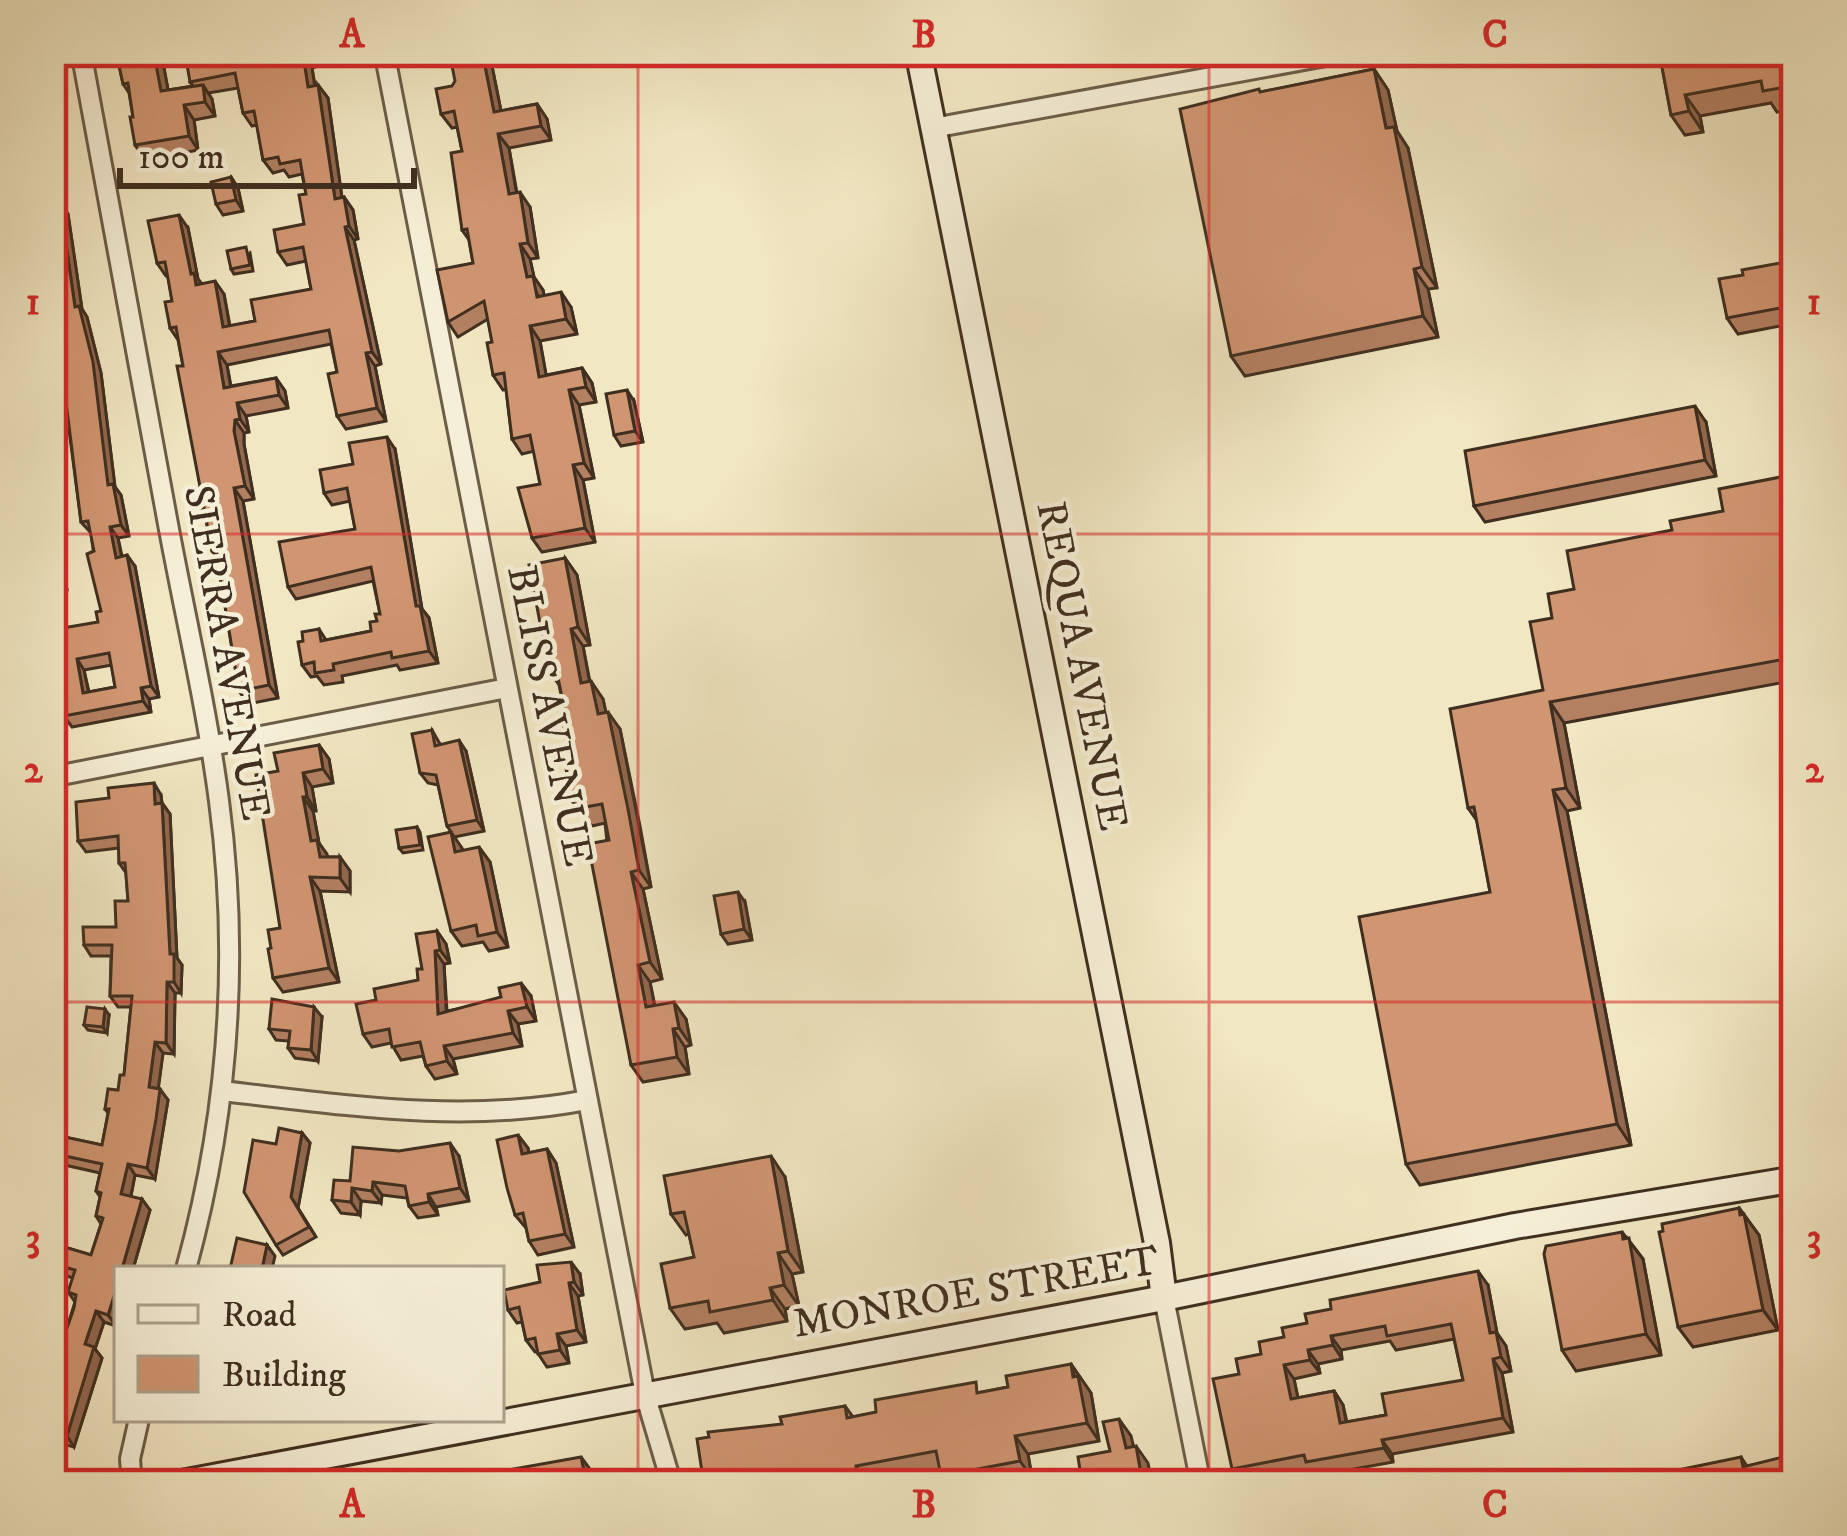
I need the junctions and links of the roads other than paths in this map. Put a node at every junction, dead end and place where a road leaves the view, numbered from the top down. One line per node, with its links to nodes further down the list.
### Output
1 (81, 51): 7 (street, SIERRA AVENUE)
2 (384, 51): 6 (street, BLISS AVENUE)
3 (918, 51): 5 (main road, REQUA AVENUE)
4 (1353, 51): 5 (street)
5 (933, 128): 13 (main road, REQUA AVENUE)
6 (507, 688): 7 (street); 10 (street, BLISS AVENUE)
7 (210, 748): 8 (street); 9 (street, SIERRA AVENUE)
8 (51, 777)
9 (222, 1091): 10 (street); 12 (street, SIERRA AVENUE)
10 (587, 1100): 14 (street, BLISS AVENUE)
11 (1796, 1179): 13 (main road, MONROE STREET)
12 (187, 1266)
13 (1164, 1298): 14 (main road, MONROE STREET); 21 (street)
14 (645, 1394): 15 (main road, MONROE STREET); 20 (street, BLISS AVENUE)
15 (504, 1421)
16 (138, 1422): 18 (street)
17 (499, 1422): 19 (main road, MONROE STREET)
18 (132, 1485)
19 (172, 1485)
20 (672, 1485)
21 (1201, 1485)

